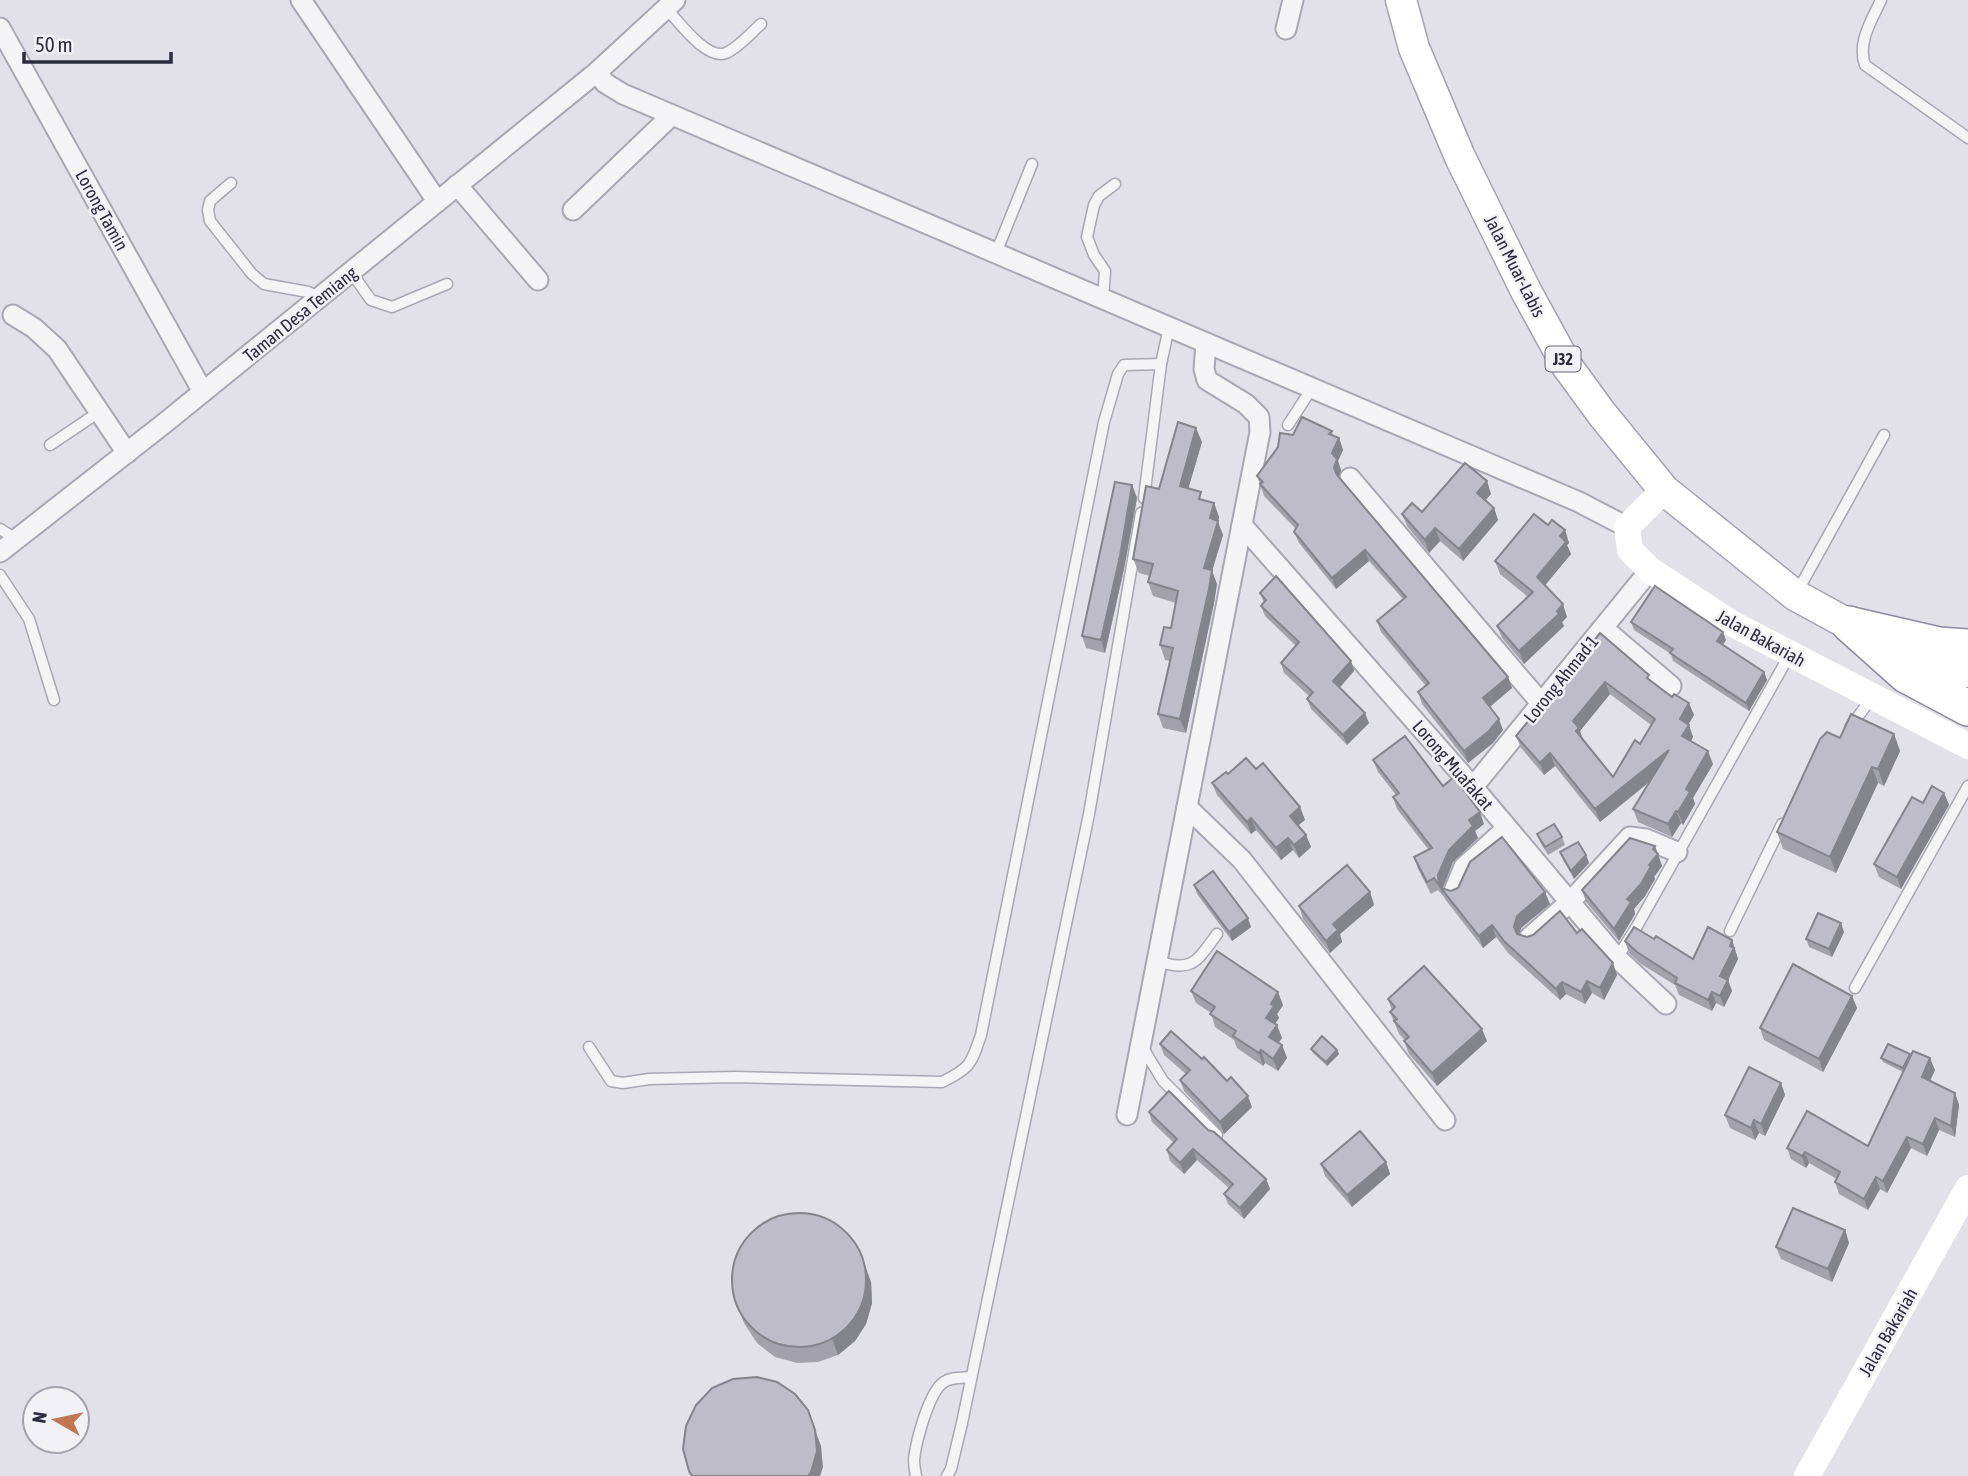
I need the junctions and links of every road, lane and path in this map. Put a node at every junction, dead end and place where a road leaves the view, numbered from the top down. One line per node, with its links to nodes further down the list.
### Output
1 (301, 0): 16 (street)
2 (1293, 0): 8 (street)
3 (1401, 0): 36 (main road, Jalan Muar-Labis / J32)
4 (1881, 0): 11 (lane)
5 (672, 2): 6 (lane); 9 (street, Taman Desa Temiang)
6 (761, 24)
7 (0, 29): 29 (street, Lorong Tamin)
8 (1286, 29)
9 (597, 72): 10 (street); 15 (street, Taman Desa Temiang)
10 (672, 115): 17 (street); 18 (street)
11 (1968, 138)
12 (1032, 164): 18 (lane)
13 (231, 183): 22 (lane)
14 (1115, 184): 23 (lane)
15 (457, 186): 16 (street, Taman Desa Temiang); 20 (street)
16 (438, 201): 19 (street, Taman Desa Temiang)
17 (573, 211)
18 (996, 253): 23 (street)
19 (351, 272): 21 (lane); 22 (street, Taman Desa Temiang)
20 (538, 280)
21 (447, 284)
22 (319, 298): 29 (street, Taman Desa Temiang)
23 (1102, 299): 25 (street)
24 (13, 315): 30 (street)
25 (1169, 327): 26 (street); 27 (lane)
26 (1206, 343): 28 (street); 37 (street)
27 (1161, 364): 73 (lane); 78 (lane)
28 (1312, 388): 31 (lane); 38 (street)
29 (203, 392): 34 (street, Taman Desa Temiang)
30 (99, 412): 33 (lane); 34 (street)
31 (1288, 425)
32 (1884, 435): 43 (lane)
33 (50, 445)
34 (127, 453): 39 (street, Taman Desa Temiang)
35 (1350, 478): 53 (street)
36 (1664, 490): 38 (street); 43 (main road, Jalan Muar-Labis / J32)
37 (1242, 525): 58 (street, Lorong Muafakat); 59 (street)
38 (1627, 527): 41 (street, Jalan Bakariah)
39 (8, 534): 40 (street, Taman Desa Temiang)
40 (0, 552)
41 (1650, 570): 45 (street, Lorong Ahmad 1); 47 (street, Jalan Bakariah)
42 (0, 575): 52 (lane)
43 (1796, 595): 44 (main road, Jalan Muar-Labis / J32)
44 (1849, 624): 46 (highway); 48 (main road, Jalan Muar-Labis / J32); 50 (main road, Jalan Muar-Labis / J32); 54 (highway)
45 (1603, 628): 49 (street); 53 (street, Lorong Ahmad 1)
46 (1968, 647)
47 (1790, 654): 51 (street, Jalan Bakariah); 62 (lane)
48 (1968, 672)
49 (1671, 686)
50 (1968, 689)
51 (1873, 696): 55 (lane); 56 (street, Jalan Bakariah)
52 (54, 700)
53 (1541, 703): 58 (street, Lorong Ahmad 1)
54 (1968, 708)
55 (1846, 733)
56 (1968, 746)
57 (1968, 786): 70 (lane)
58 (1473, 787): 61 (street, Lorong Muafakat)
59 (1187, 807): 69 (street); 75 (street)
60 (1790, 808): 65 (lane)
61 (1507, 828): 63 (street); 64 (street, Lorong Muafakat)
62 (1678, 852): 64 (street); 68 (lane)
63 (1454, 891)
64 (1570, 902): 67 (street); 68 (street, Lorong Muafakat)
65 (1730, 931)
66 (1217, 934): 69 (lane)
67 (1530, 937)
68 (1617, 958): 71 (street, Lorong Muafakat)
69 (1157, 961): 72 (street)
70 (1855, 988)
71 (1666, 1004)
72 (1141, 1044): 74 (street); 76 (lane)
73 (589, 1047)
74 (1127, 1115)
75 (1445, 1120)
76 (1217, 1135)
77 (1968, 1188): 81 (street, Jalan Bakariah)
78 (971, 1377): 79 (lane); 80 (lane)
79 (916, 1476)
80 (947, 1476)
81 (1807, 1476)

